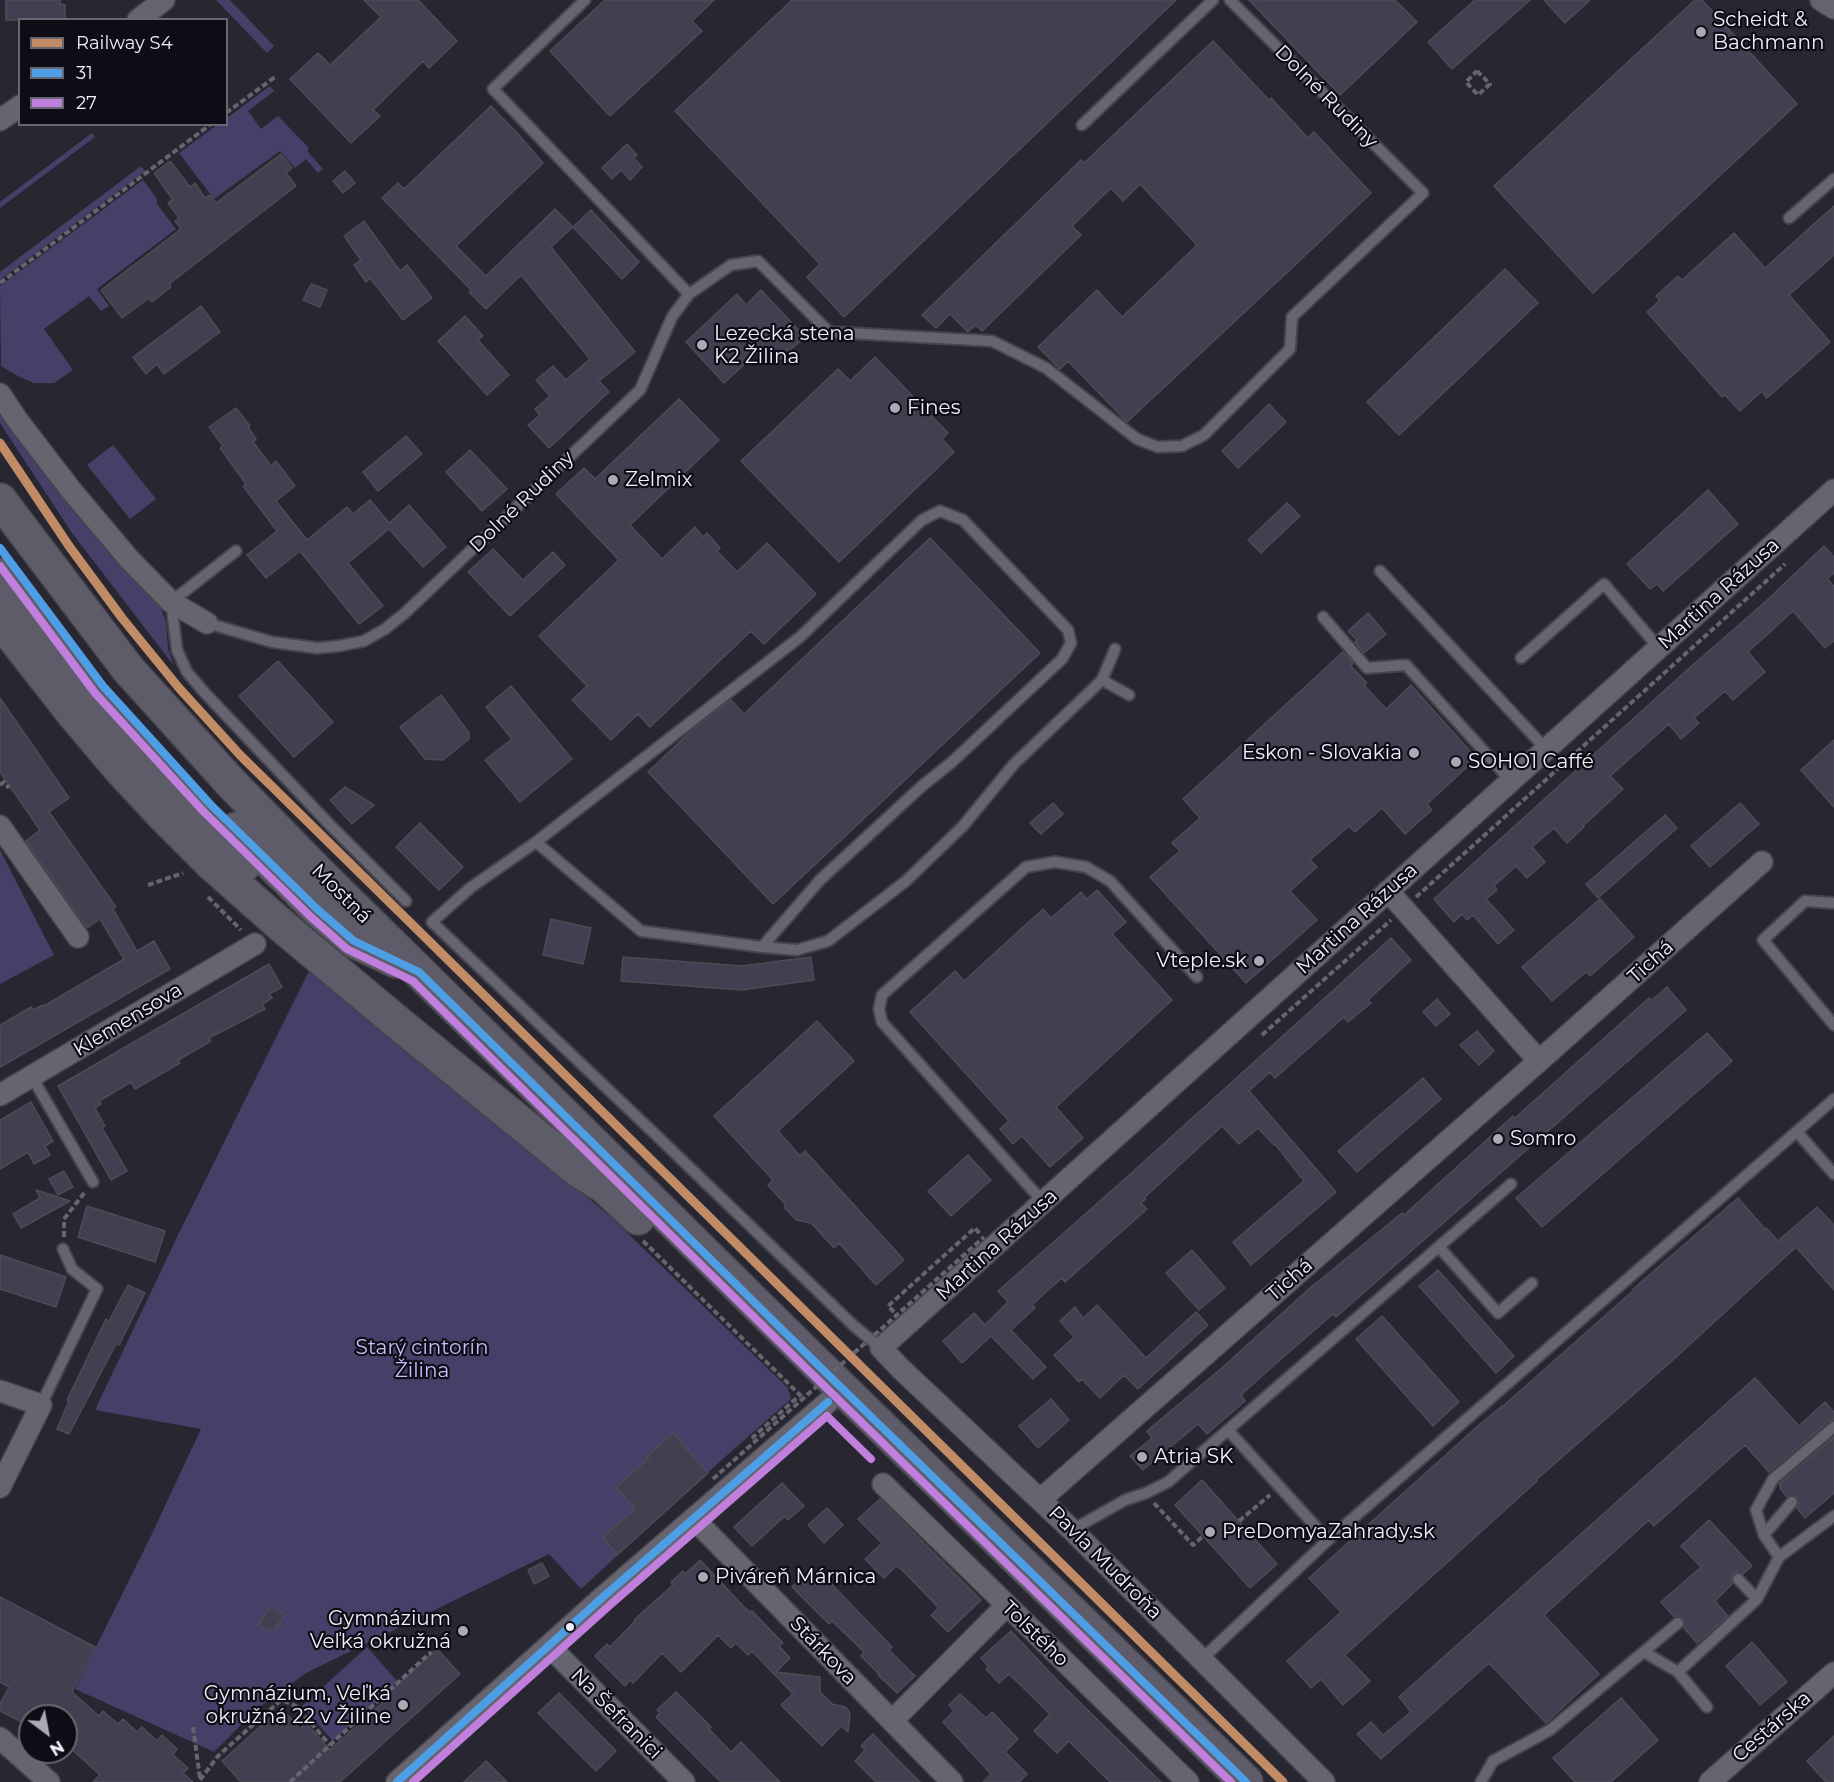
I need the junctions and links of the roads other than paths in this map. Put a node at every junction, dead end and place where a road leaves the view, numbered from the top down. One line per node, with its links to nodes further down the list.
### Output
1 (164, 0): 7 (street)
2 (585, 0): 13 (lane)
3 (1213, 0): 10 (lane)
4 (1230, 0): 13 (lane, Dolné Rudiny)
5 (1821, 0): 6 (street)
6 (1834, 8)
7 (141, 18)
8 (18, 107): 9 (street)
9 (0, 120)
10 (1082, 125)
11 (1834, 179): 12 (lane)
12 (1789, 218)
13 (689, 294): 24 (lane, Dolné Rudiny)
14 (0, 394): 21 (street, Dolné Rudiny)
15 (1834, 490): 25 (street, Martina Rázusa)
16 (0, 500): 41 (main road, Mostná)
17 (0, 548): 41 (main road)
18 (236, 550): 21 (lane)
19 (1380, 571): 30 (lane)
20 (0, 575): 52 (main road)
21 (171, 602): 24 (street, Dolné Rudiny); 36 (lane)
22 (1323, 617): 31 (lane)
23 (0, 620): 52 (main road)
24 (207, 623)
25 (1659, 648): 27 (lane); 30 (street, Martina Rázusa)
26 (1115, 649): 28 (lane)
27 (1521, 658)
28 (1102, 680): 29 (lane); 40 (lane)
29 (1129, 695)
30 (1546, 749): 31 (street, Martina Rázusa)
31 (1511, 781): 35 (street, Martina Rázusa)
32 (5, 832): 38 (street)
33 (536, 842): 40 (lane); 40 (lane); 57 (lane)
34 (1762, 862): 44 (street, Tichá)
35 (1388, 891): 44 (street); 53 (street, Martina Rázusa)
36 (406, 901)
37 (1834, 903): 43 (lane)
38 (78, 937)
39 (255, 944): 45 (street, Klemensova)
40 (762, 947)
41 (420, 972): 82 (main road, Mostná)
42 (1197, 977): 53 (lane)
43 (1834, 1025)
44 (1539, 1061): 65 (street, Tichá)
45 (32, 1077): 46 (street, Klemensova); 50 (lane)
46 (0, 1095)
47 (1834, 1099): 48 (lane)
48 (1797, 1132): 49 (lane); 71 (lane)
49 (1834, 1174)
50 (93, 1182)
51 (1511, 1184): 54 (lane)
52 (605, 1187): 59 (main road)
53 (1044, 1203): 57 (street, Martina Rázusa)
54 (1439, 1247): 56 (lane); 62 (lane)
55 (63, 1249): 60 (lane)
56 (1532, 1283)
57 (881, 1348): 65 (street, Pavla Mudroňa)
58 (0, 1391): 60 (street)
59 (828, 1402): 68 (street); 82 (main road)
60 (41, 1405): 64 (street)
61 (1834, 1427): 70 (lane)
62 (1228, 1430): 69 (lane); 71 (lane)
63 (883, 1484): 75 (street, Tolstého)
64 (0, 1487)
65 (1041, 1499): 69 (street, Pavla Mudroňa)
66 (1792, 1502): 70 (lane)
67 (1834, 1516): 72 (lane)
68 (694, 1519): 77 (street); 84 (street, Stárkova)
69 (1072, 1530): 79 (street, Pavla Mudroňa)
70 (1764, 1535): 72 (lane)
71 (1328, 1540): 79 (lane)
72 (1779, 1557): 74 (lane)
73 (1738, 1579): 74 (lane)
74 (1757, 1599): 80 (lane)
75 (1006, 1606): 84 (street); 90 (street, Tolstého)
76 (1678, 1623): 78 (lane)
77 (549, 1646): 86 (street); 88 (street, Na Šefranici)
78 (1644, 1652): 80 (lane); 94 (lane)
79 (1202, 1659): 93 (street, Pavla Mudroňa)
80 (1678, 1672): 83 (lane)
81 (1834, 1673): 95 (street, Cestárska)
82 (1142, 1696): 91 (main road); 92 (main road)
83 (1707, 1707)
84 (892, 1721): 89 (street, Stárkova)
85 (0, 1738): 87 (street)
86 (411, 1778)
87 (49, 1782)
88 (684, 1782)
89 (952, 1782)
90 (1188, 1782)
91 (1214, 1782)
92 (1246, 1782)
93 (1324, 1782)
94 (1481, 1782)
95 (1710, 1782)

